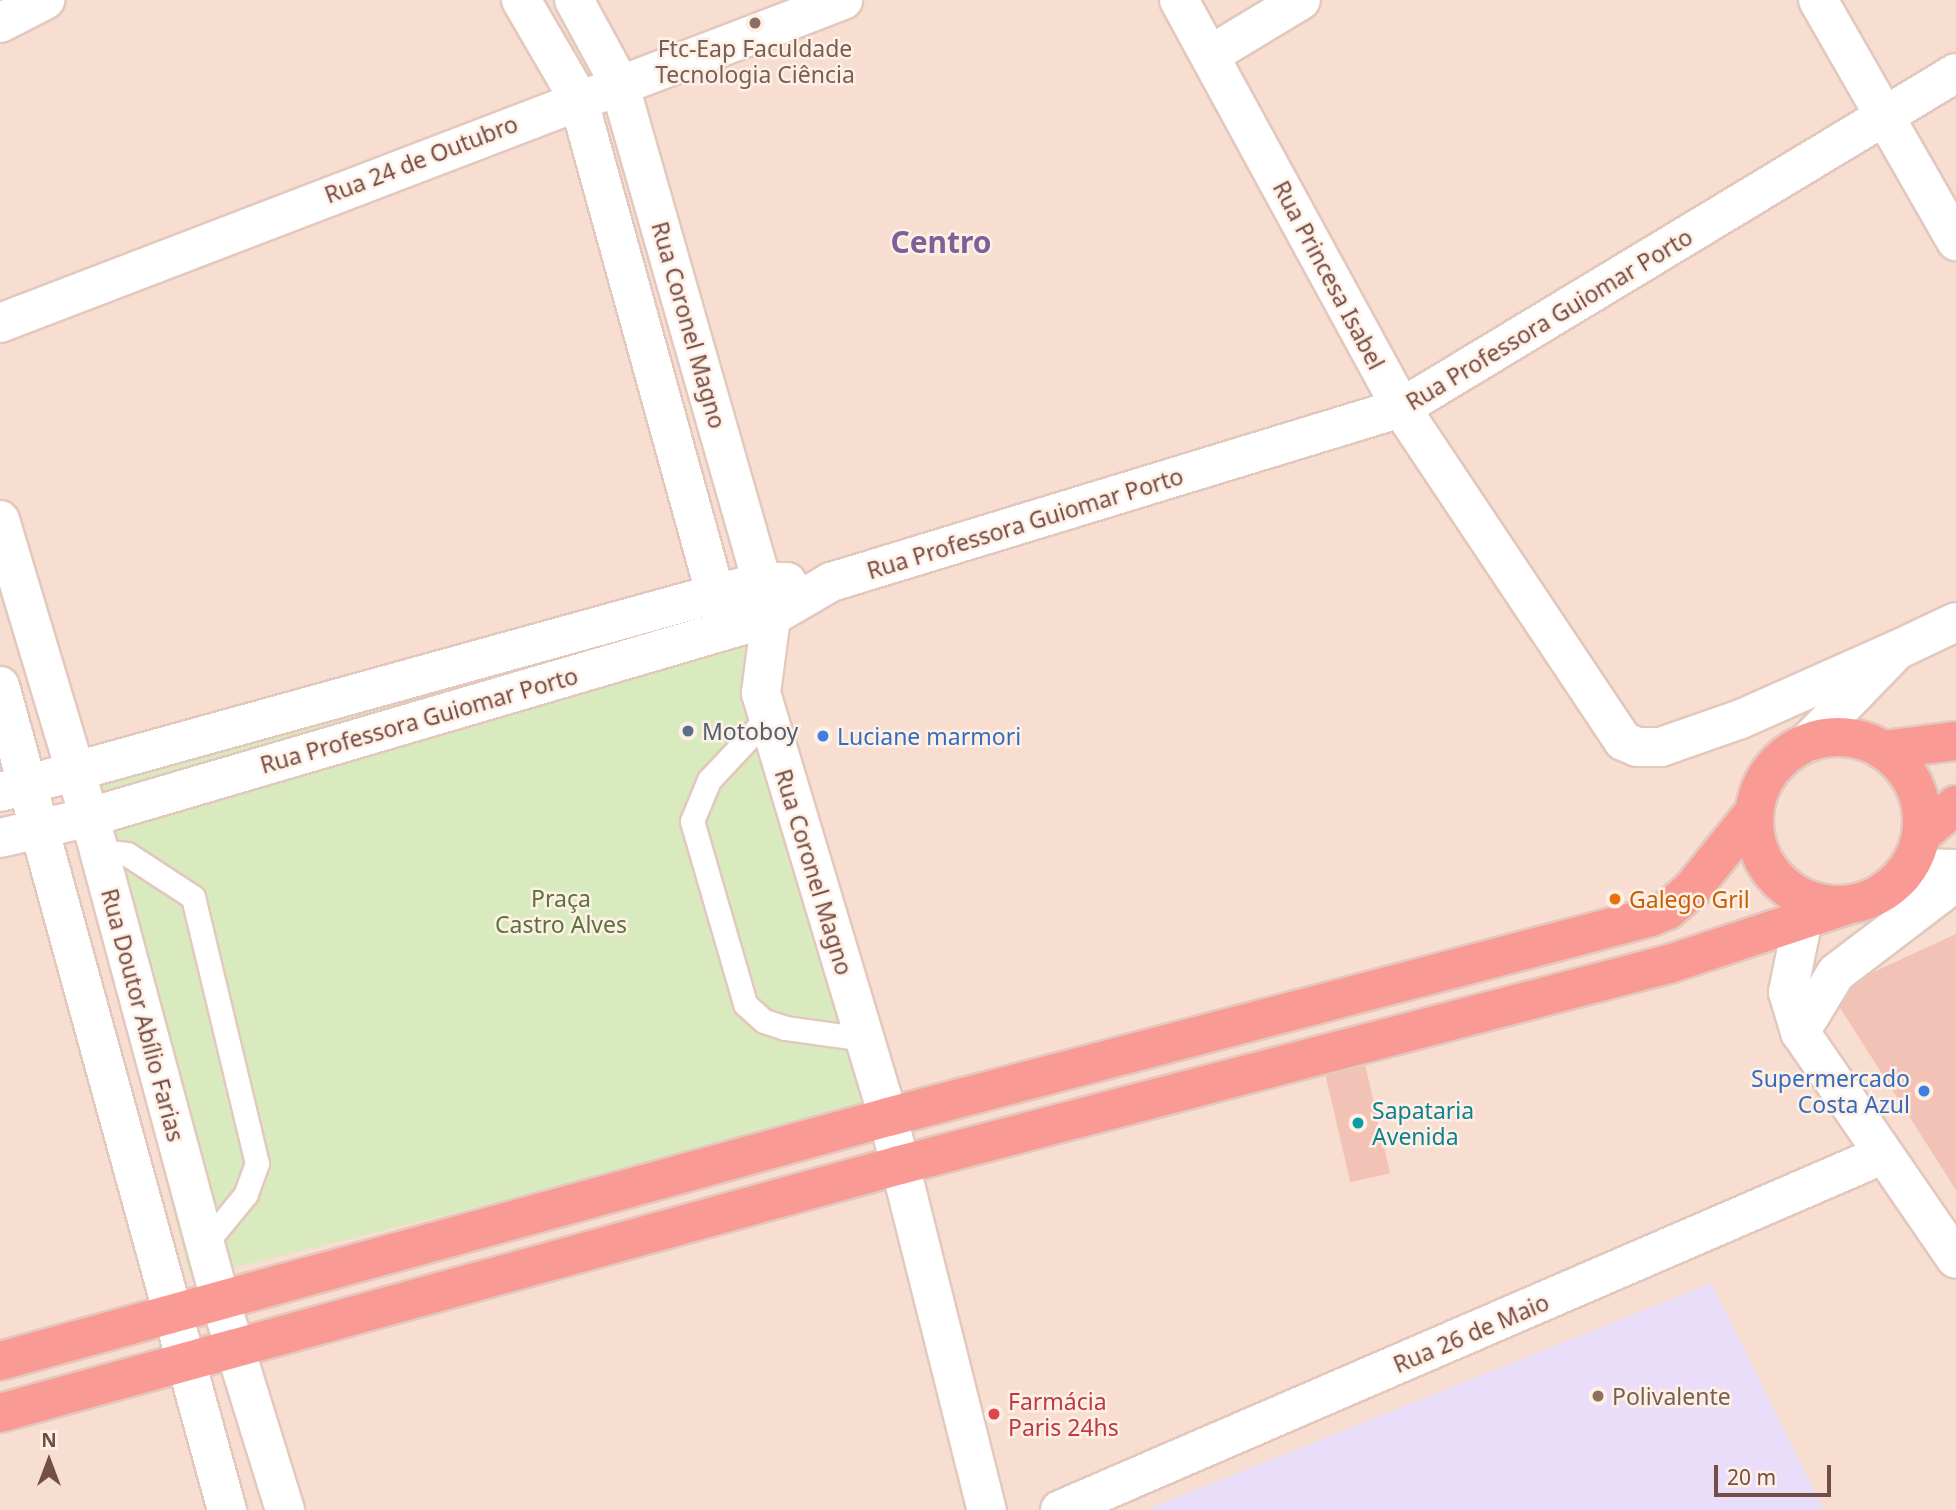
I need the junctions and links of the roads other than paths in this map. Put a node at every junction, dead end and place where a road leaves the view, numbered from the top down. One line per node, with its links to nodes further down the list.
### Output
1 (45, 0): 8 (street)
2 (521, 0): 12 (street, Rua Coronel Magno)
3 (574, 0): 11 (street, Rua Coronel Magno)
4 (843, 0): 11 (street, Rua 24 de Outubro)
5 (1179, 0): 9 (street, Rua Princesa Isabel)
6 (1301, 0): 9 (street)
7 (1818, 0): 13 (street)
8 (0, 23)
9 (1210, 55): 16 (street, Rua Princesa Isabel)
10 (1956, 73): 13 (street, Rua Professora Guiomar Porto)
11 (619, 83): 12 (street, Rua 24 de Outubro); 18 (street, Rua Coronel Magno)
12 (578, 98): 15 (street, Rua 24 de Outubro); 19 (street, Rua Coronel Magno)
13 (1888, 115): 14 (street); 16 (street, Rua Professora Guiomar Porto)
14 (1956, 241)
15 (0, 323)
16 (1401, 408): 18 (street, Rua Professora Guiomar Porto); 21 (street, Rua Princesa Isabel)
17 (0, 520): 27 (street, Rua Doutor Abílio Farias)
18 (767, 599): 19 (street, Rua Professora Guiomar Porto); 23 (street, Rua Coronel Magno)
19 (720, 612): 27 (street, Rua Professora Guiomar Porto); 32 (street, Rua Professora Guiomar Porto)
20 (1956, 622): 21 (street, Rua Princesa Isabel)
21 (1897, 650): 25 (street)
22 (0, 686): 28 (street)
23 (768, 717): 40 (street, Rua Coronel Magno); 40 (lane)
24 (1956, 741): 26 (highway)
25 (1807, 743): 26 (highway); 30 (highway)
26 (1884, 750): 34 (highway)
27 (76, 773): 28 (street, Rua Professora Guiomar Porto); 32 (street, Rua Doutor Abílio Farias)
28 (15, 789): 31 (street)
29 (1956, 805): 34 (highway)
30 (1754, 812): 37 (highway); 41 (highway)
31 (40, 828): 32 (street, Rua Professora Guiomar Porto); 33 (street, Rua Professora Guiomar Porto); 47 (street)
32 (95, 834): 44 (street, Rua Doutor Abílio Farias); 44 (lane)
33 (0, 838)
34 (1916, 851): 35 (street); 37 (highway)
35 (1956, 869)
36 (1956, 882): 39 (street)
37 (1847, 905): 38 (highway)
38 (1803, 919): 39 (street); 43 (highway)
39 (1800, 1032): 42 (street)
40 (865, 1039): 41 (street, Rua Coronel Magno)
41 (888, 1117): 43 (street, Rua Coronel Magno); 46 (highway)
42 (1882, 1155): 45 (street); 55 (street, Rua 26 de Maio)
43 (900, 1165): 48 (highway); 54 (street, Rua Coronel Magno)
44 (205, 1244): 46 (street, Rua Doutor Abílio Farias)
45 (1954, 1250)
46 (220, 1300): 47 (highway); 48 (street, Rua Doutor Abílio Farias)
47 (173, 1313): 49 (highway); 50 (street)
48 (237, 1349): 50 (highway); 53 (street, Rua Doutor Abílio Farias)
49 (0, 1361)
50 (186, 1363): 51 (highway); 52 (street)
51 (0, 1413)
52 (227, 1510)
53 (285, 1510)
54 (986, 1510)
55 (1060, 1510)

